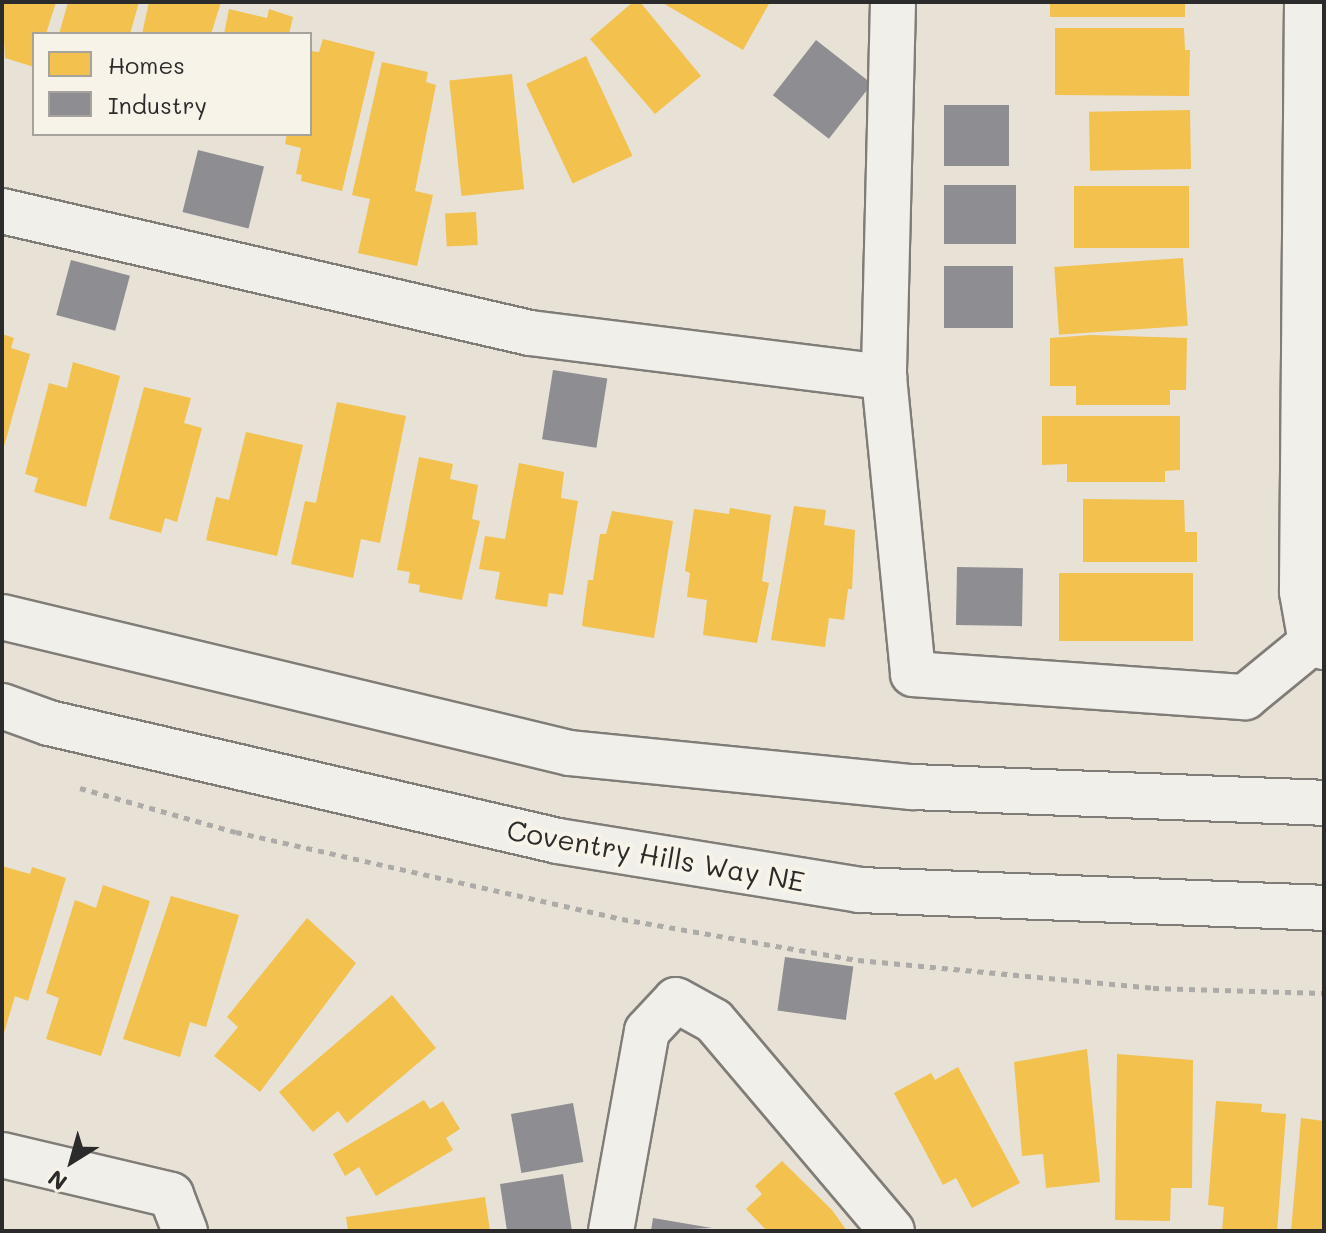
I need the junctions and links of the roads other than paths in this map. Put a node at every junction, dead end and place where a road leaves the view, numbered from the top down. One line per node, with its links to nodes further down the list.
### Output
1 (893, 2): 4 (street)
2 (1307, 2): 6 (street)
3 (2, 211): 4 (street)
4 (884, 377): 6 (street)
5 (2, 617): 8 (street)
6 (1317, 645)
7 (2, 706): 9 (street, Coventry Hills Way NE)
8 (1324, 803)
9 (1324, 908)
10 (2, 1155): 11 (street)
11 (185, 1231)
12 (611, 1231): 13 (street)
13 (892, 1231)

